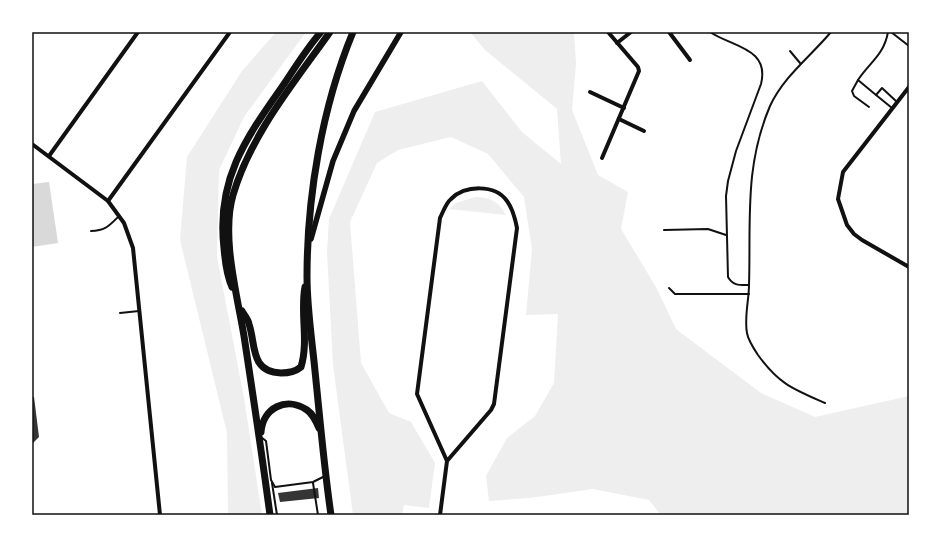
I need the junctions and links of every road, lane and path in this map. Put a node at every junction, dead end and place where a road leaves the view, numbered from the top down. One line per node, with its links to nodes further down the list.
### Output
1 (138, 32): 30 (street)
2 (230, 32): 32 (street)
3 (321, 32): 43 (main road)
4 (330, 32): 43 (main road)
5 (353, 32): 37 (main road)
6 (401, 32): 37 (street)
7 (608, 32): 14 (street)
8 (631, 32): 14 (street)
9 (669, 32): 17 (street)
10 (710, 32): 36 (lane)
11 (831, 32): 18 (lane)
12 (888, 32): 19 (lane)
13 (891, 32): 15 (lane)
14 (617, 43): 25 (street)
15 (909, 46)
16 (790, 51): 18 (lane)
17 (690, 60)
18 (800, 63): 40 (lane)
19 (858, 80): 22 (lane); 24 (lane)
20 (909, 87): 23 (street)
21 (590, 92): 25 (street)
22 (876, 95): 23 (lane); 26 (lane)
23 (897, 102): 26 (street)
24 (869, 107)
25 (624, 108): 27 (street)
26 (892, 109): 38 (street)
27 (619, 120): 28 (street); 31 (street)
28 (644, 131)
29 (32, 144): 30 (street)
30 (49, 156): 32 (street)
31 (602, 158)
32 (108, 201): 33 (street)
33 (120, 216): 35 (lane); 45 (street)
34 (664, 230): 36 (lane)
35 (91, 231)
36 (726, 235): 40 (lane)
37 (308, 247): 39 (main road)
38 (909, 267)
39 (307, 278): 44 (main road); 48 (main road)
40 (749, 285): 42 (lane)
41 (669, 288): 42 (lane)
42 (749, 294): 47 (lane)
43 (238, 296): 44 (main road)
44 (239, 307): 49 (main road)
45 (139, 311): 46 (lane); 54 (street)
46 (120, 313)
47 (825, 404)
48 (321, 431): 49 (main road); 51 (main road)
49 (260, 437): 52 (lane); 55 (main road)
50 (447, 461): 50 (street); 59 (street)
51 (325, 476): 53 (lane); 58 (main road)
52 (271, 480): 53 (lane); 56 (lane)
53 (313, 482): 57 (lane)
54 (160, 515)
55 (270, 515)
56 (277, 515)
57 (318, 515)
58 (331, 515)
59 (440, 515)

